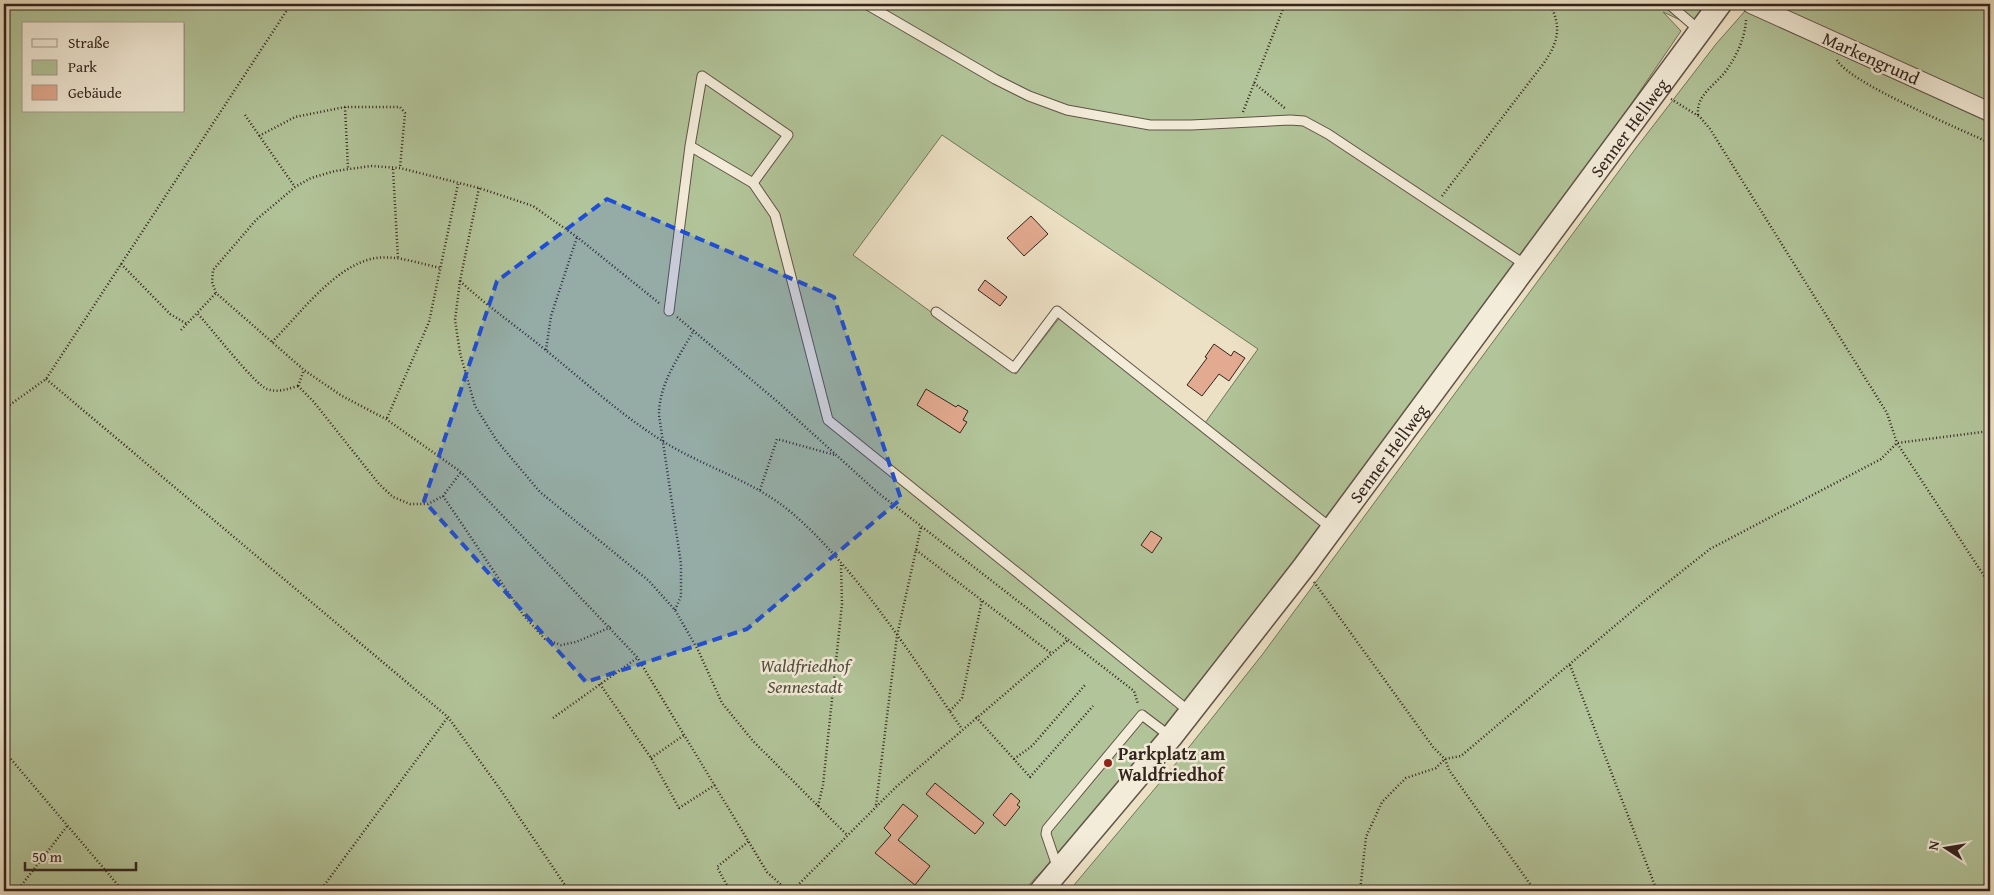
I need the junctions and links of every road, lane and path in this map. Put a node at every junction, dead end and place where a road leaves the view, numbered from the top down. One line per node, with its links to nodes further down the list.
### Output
1 (291, 4): 31 (path)
2 (866, 4): 17 (lane)
3 (1284, 4): 10 (path)
4 (1550, 4): 28 (path)
5 (1669, 4): 8 (lane)
6 (1720, 4): 8 (street, Senner Hellweg)
7 (1749, 11): 9 (street, Markengrund); 15 (path)
8 (1701, 32): 11 (street, Senner Hellweg)
9 (1835, 42): 13 (street, Markengrund); 19 (path)
10 (1254, 84): 16 (path); 17 (path)
11 (1660, 86): 15 (path); 32 (street, Senner Hellweg)
12 (345, 107): 18 (path); 21 (path); 22 (path)
13 (1990, 112)
14 (245, 115): 18 (path)
15 (1698, 116): 51 (path)
16 (1290, 120): 17 (lane); 28 (lane)
17 (1238, 123)
18 (259, 136): 26 (path)
19 (1990, 143)
20 (690, 146): 24 (lane); 24 (lane); 36 (lane)
21 (348, 168): 23 (path); 26 (path)
22 (400, 168): 23 (path); 25 (path)
23 (393, 169): 30 (path)
24 (754, 183): 74 (lane)
25 (458, 184): 27 (path); 33 (path)
26 (295, 186): 35 (path)
27 (478, 188): 29 (path); 34 (path)
28 (1435, 205): 32 (lane)
29 (577, 237): 36 (path); 43 (path)
30 (398, 259): 33 (path); 42 (path)
31 (121, 264): 39 (path); 45 (path)
32 (1527, 266): 57 (street, Senner Hellweg)
33 (441, 268): 48 (path)
34 (460, 281): 43 (path); 63 (path)
35 (216, 293): 38 (path); 42 (path)
36 (669, 311): 41 (path)
37 (936, 312): 57 (lane)
38 (198, 314): 39 (path); 46 (path)
39 (187, 324): 40 (path)
40 (181, 330)
41 (694, 330): 50 (path); 52 (path)
42 (272, 342): 44 (path)
43 (546, 350): 50 (path)
44 (304, 370): 46 (path); 48 (path)
45 (46, 379): 47 (path); 76 (path)
46 (298, 386): 55 (path)
47 (4, 409)
48 (386, 419): 53 (path)
49 (1990, 431): 51 (path)
50 (663, 441): 54 (path); 63 (path)
51 (1897, 443): 61 (path); 69 (path)
52 (837, 456): 54 (path); 56 (path)
53 (461, 472): 55 (path); 64 (path)
54 (760, 490): 59 (path)
55 (443, 496): 64 (path)
56 (921, 526): 58 (path); 66 (path)
57 (1332, 528): 60 (street, Senner Hellweg)
58 (916, 550): 62 (path); 65 (path)
59 (841, 563): 65 (path); 87 (path)
60 (1303, 568): 74 (street, Senner Hellweg); 85 (path)
61 (1990, 585)
62 (982, 600): 67 (path); 73 (path)
63 (674, 610): 87 (path)
64 (611, 628): 68 (path)
65 (897, 636): 73 (path); 88 (path)
66 (1069, 639): 67 (path); 75 (path)
67 (1052, 654): 77 (path)
68 (637, 657): 70 (path); 80 (path)
69 (1570, 665): 85 (path); 103 (path)
70 (600, 684): 78 (path); 83 (path)
71 (1085, 685): 84 (path)
72 (1093, 706): 84 (path)
73 (950, 711): 79 (path)
74 (1191, 713): 81 (street, Senner Hellweg)
75 (1142, 715): 81 (lane); 92 (lane)
76 (448, 717): 95 (path); 96 (path)
77 (976, 717): 79 (path); 84 (path)
78 (553, 718)
79 (962, 729): 88 (path)
80 (684, 734): 83 (path); 86 (path)
81 (1171, 737): 92 (street, Senner Hellweg)
82 (4, 751): 89 (path)
83 (651, 758): 86 (path)
84 (1014, 759)
85 (1445, 759): 101 (path); 102 (path)
86 (715, 785): 91 (path)
87 (818, 806): 90 (path)
88 (876, 807): 90 (path)
89 (68, 825): 93 (path); 94 (path)
90 (847, 835): 99 (path)
91 (749, 841): 97 (path); 98 (path)
92 (1059, 870): 100 (street, Senner Hellweg)
93 (17, 891)
94 (123, 891)
95 (320, 891)
96 (568, 891)
97 (730, 891)
98 (788, 891)
99 (792, 891)
100 (1041, 891)
101 (1360, 891)
102 (1535, 891)
103 (1657, 891)

